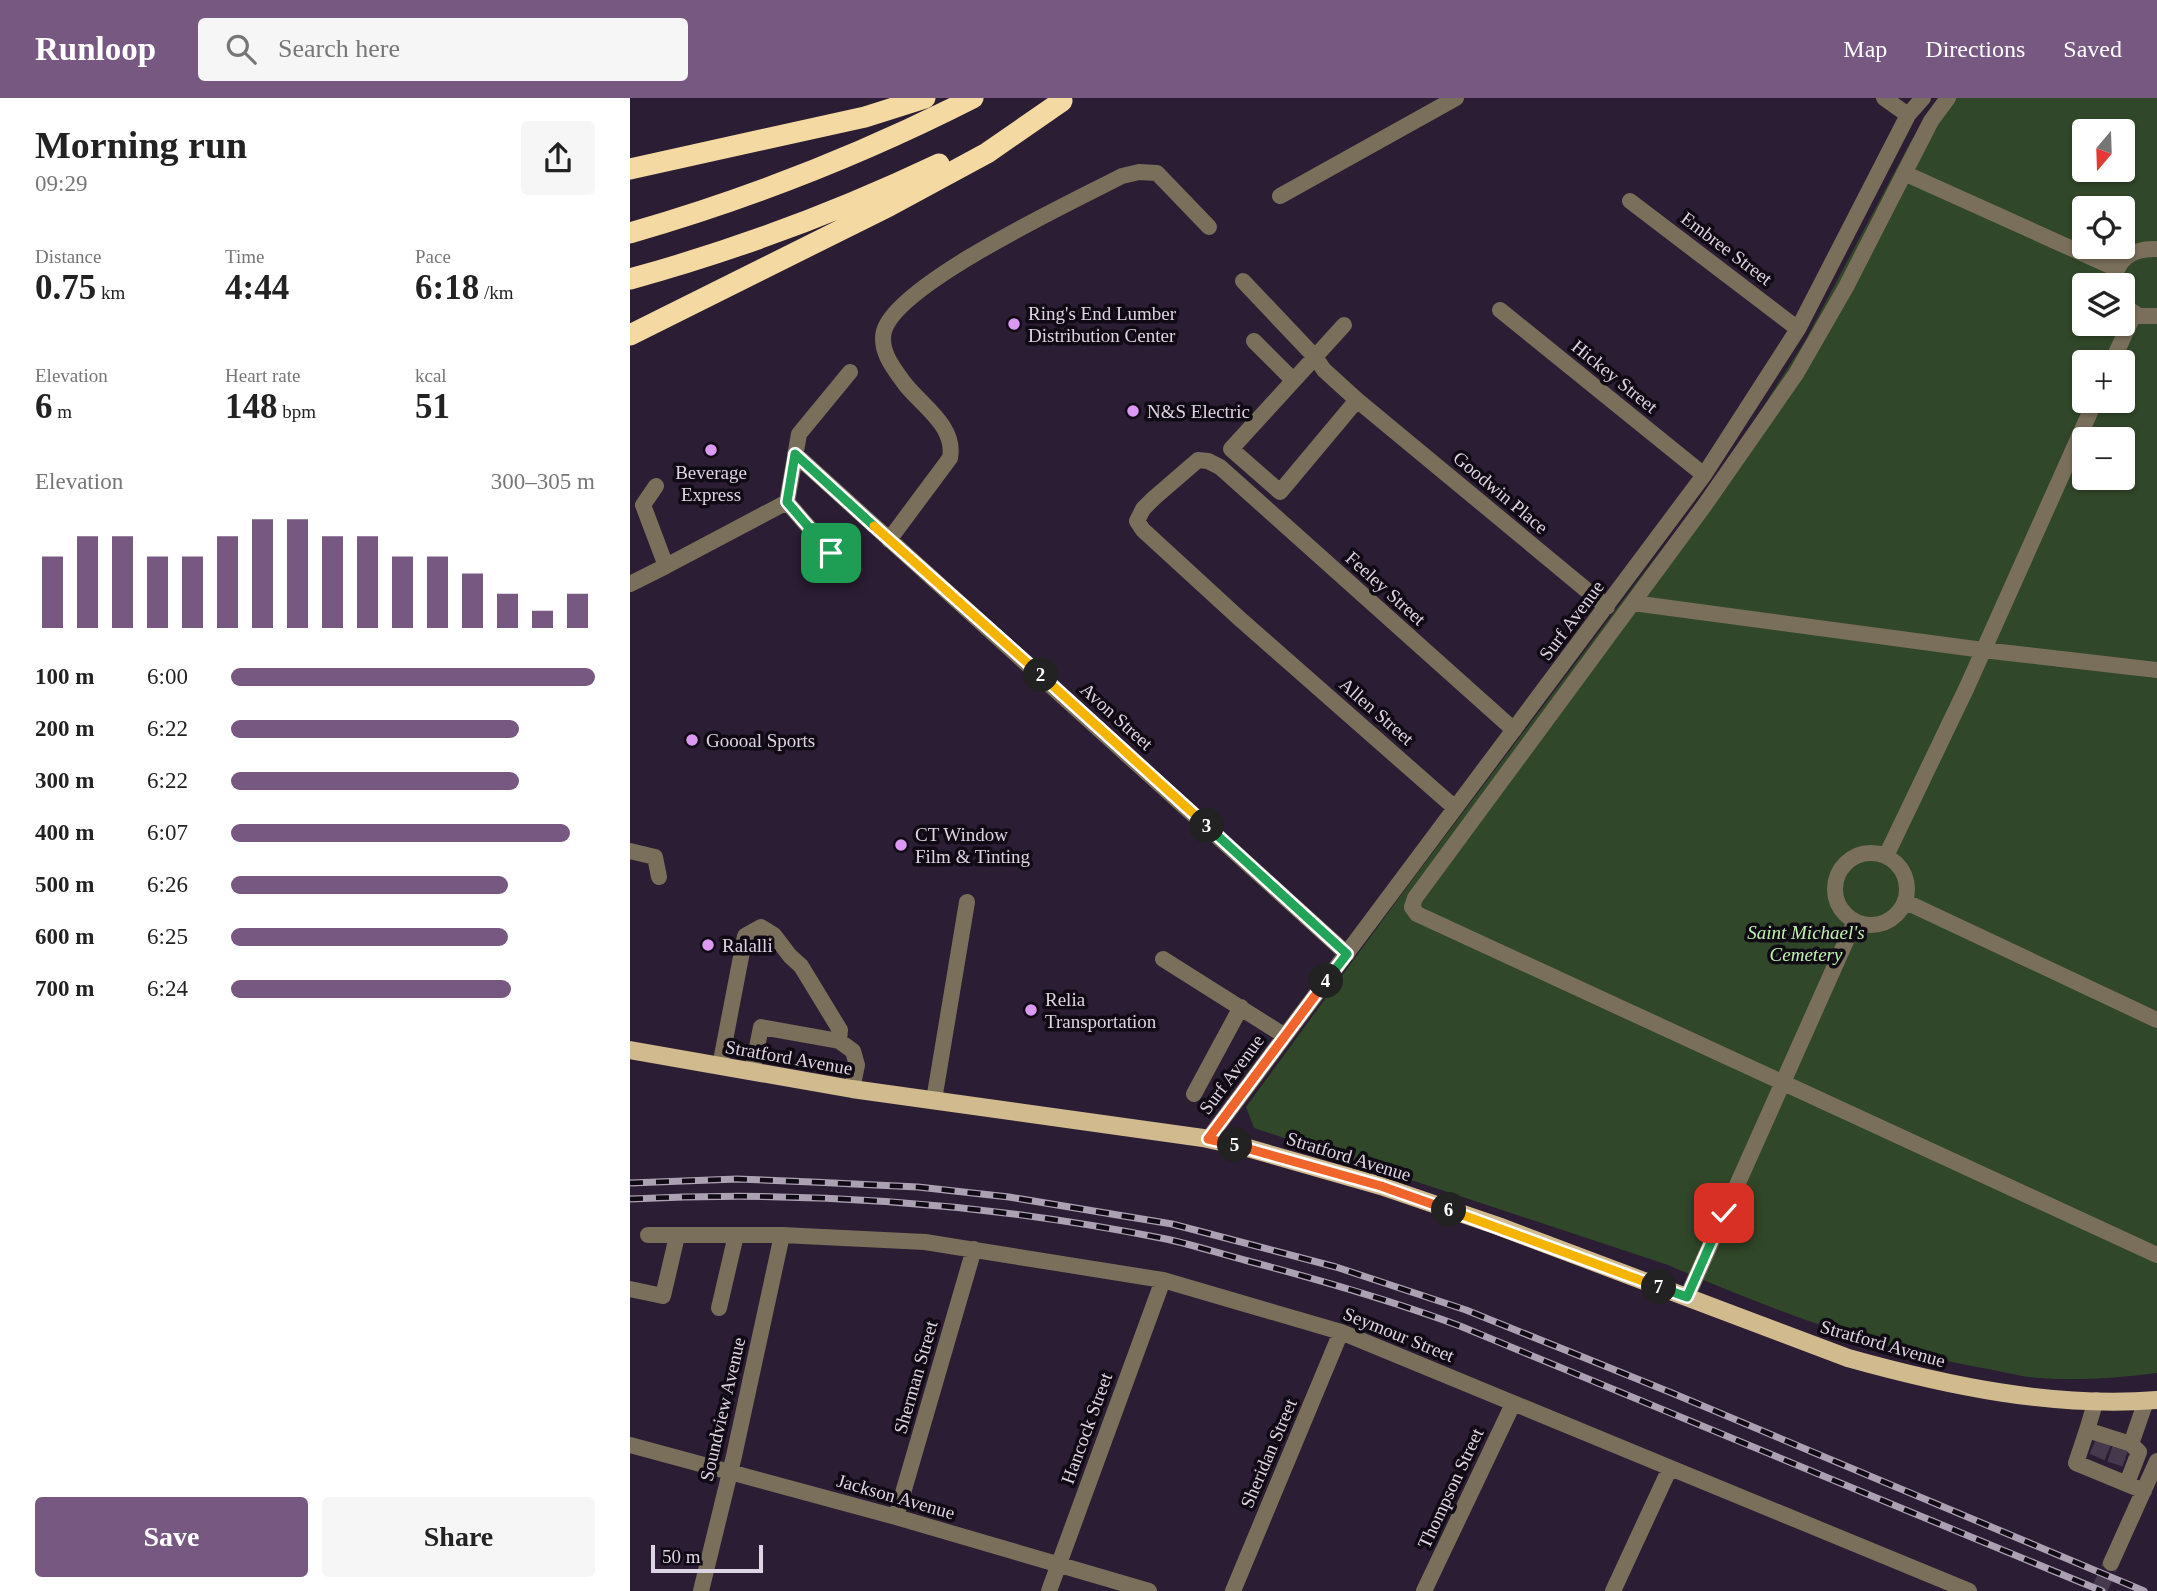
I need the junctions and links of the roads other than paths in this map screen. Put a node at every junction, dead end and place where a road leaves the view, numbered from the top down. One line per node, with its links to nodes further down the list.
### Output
1 (925, 98): 9 (highway)
2 (972, 98): 14 (highway)
3 (1456, 98): 11 (street)
4 (1884, 98): 8 (street)
5 (1923, 98): 8 (street, Surf Avenue)
6 (1948, 98): 10 (street)
7 (1065, 100): 18 (highway); 25 (highway)
8 (1908, 115): 24 (street, Surf Avenue)
9 (630, 169)
10 (1904, 173): 16 (street); 42 (street)
11 (1280, 196)
12 (1630, 201): 24 (street, Embree Street)
13 (1209, 227): 38 (street)
14 (630, 233)
15 (2157, 249): 17 (street)
16 (2108, 273)
17 (2118, 273)
18 (630, 279)
19 (1243, 281): 27 (street, Goodwin Place)
20 (1500, 310): 34 (street, Hickey Street)
21 (2135, 313): 22 (street)
22 (2157, 316)
23 (1344, 325): 27 (street)
24 (1798, 329): 34 (street, Surf Avenue)
25 (630, 335)
26 (1255, 341): 29 (street)
27 (1315, 357): 29 (street); 30 (street, Goodwin Place)
28 (850, 372): 32 (street)
29 (1293, 380): 33 (street)
30 (1362, 405): 33 (street); 43 (street, Goodwin Place)
31 (2090, 413): 45 (street)
32 (795, 454): 37 (street); 38 (street, Avon Street)
33 (1246, 462): 35 (street)
34 (1704, 475): 43 (street, Surf Avenue)
35 (1231, 477): 44 (street, Feeley Street); 47 (street, Feeley Street)
36 (656, 486): 40 (street)
37 (787, 502): 39 (street); 40 (street)
38 (889, 540): 55 (street, Avon Street)
39 (831, 553)
40 (666, 566): 41 (street)
41 (630, 584)
42 (1633, 603): 45 (street); 64 (street)
43 (1607, 607): 47 (street, Surf Avenue)
44 (1271, 645): 48 (street, Allen Street)
45 (1983, 650): 46 (street); 50 (street)
46 (2157, 670)
47 (1514, 730): 48 (street, Surf Avenue)
48 (1455, 808): 55 (street, Surf Avenue)
49 (630, 851): 51 (street)
50 (1886, 856): 53 (street); 54 (street)
51 (659, 877)
52 (967, 902): 67 (street)
53 (1906, 902): 54 (street); 58 (street)
54 (1855, 921): 64 (street)
55 (1347, 954): 59 (street, Surf Avenue)
56 (1163, 959): 57 (street)
57 (1241, 1007): 59 (street); 66 (street)
58 (2157, 1020)
59 (1285, 1036): 68 (street, Surf Avenue)
60 (839, 1041): 62 (street); 63 (street); 65 (street)
61 (630, 1050): 62 (main road, Stratford Avenue)
62 (720, 1066): 63 (main road, Stratford Avenue)
63 (751, 1072): 65 (main road, Stratford Avenue)
64 (1782, 1082): 74 (street); 77 (street)
65 (852, 1089): 67 (main road, Stratford Avenue)
66 (1194, 1094)
67 (934, 1100): 68 (main road, Stratford Avenue)
68 (1208, 1139): 77 (main road, Stratford Avenue)
69 (648, 1235): 72 (street, Seymour Street)
70 (736, 1235): 71 (street, Seymour Street); 72 (street, Seymour Street); 78 (street)
71 (782, 1235): 73 (street, Seymour Street); 89 (street, Soundview Avenue)
72 (677, 1236): 76 (street)
73 (974, 1249): 75 (street, Seymour Street); 92 (street, Sherman Street)
74 (2157, 1255)
75 (1163, 1280): 79 (street, Seymour Street); 94 (street, Hancock Street)
76 (630, 1289)
77 (1687, 1297): 80 (main road, Stratford Avenue)
78 (719, 1308)
79 (1341, 1332): 82 (street, Seymour Street); 98 (street, Sheridan Street)
80 (2096, 1400): 81 (main road, Stratford Avenue); 83 (street)
81 (2151, 1400): 86 (street)
82 (1513, 1404): 88 (street, Seymour Street); 99 (street, Thompson Street)
83 (2087, 1430): 85 (street); 85 (street)
84 (630, 1445): 89 (street, Jackson Avenue)
85 (2099, 1451): 86 (street); 86 (street)
86 (2120, 1455): 90 (street); 90 (street)
87 (2157, 1461): 91 (street)
88 (1670, 1468): 100 (street); 101 (street, Seymour Street)
89 (730, 1472): 92 (street, Jackson Avenue); 95 (street, Soundview Avenue)
90 (2127, 1483): 91 (street)
91 (2144, 1491): 93 (street)
92 (897, 1517): 94 (street, Jackson Avenue)
93 (2111, 1563)
94 (1058, 1564): 96 (street, Hancock Street); 97 (street, Jackson Avenue)
95 (701, 1591)
96 (1049, 1591)
97 (1149, 1591)
98 (1234, 1591)
99 (1424, 1591)
100 (1613, 1591)
101 (1969, 1591)

